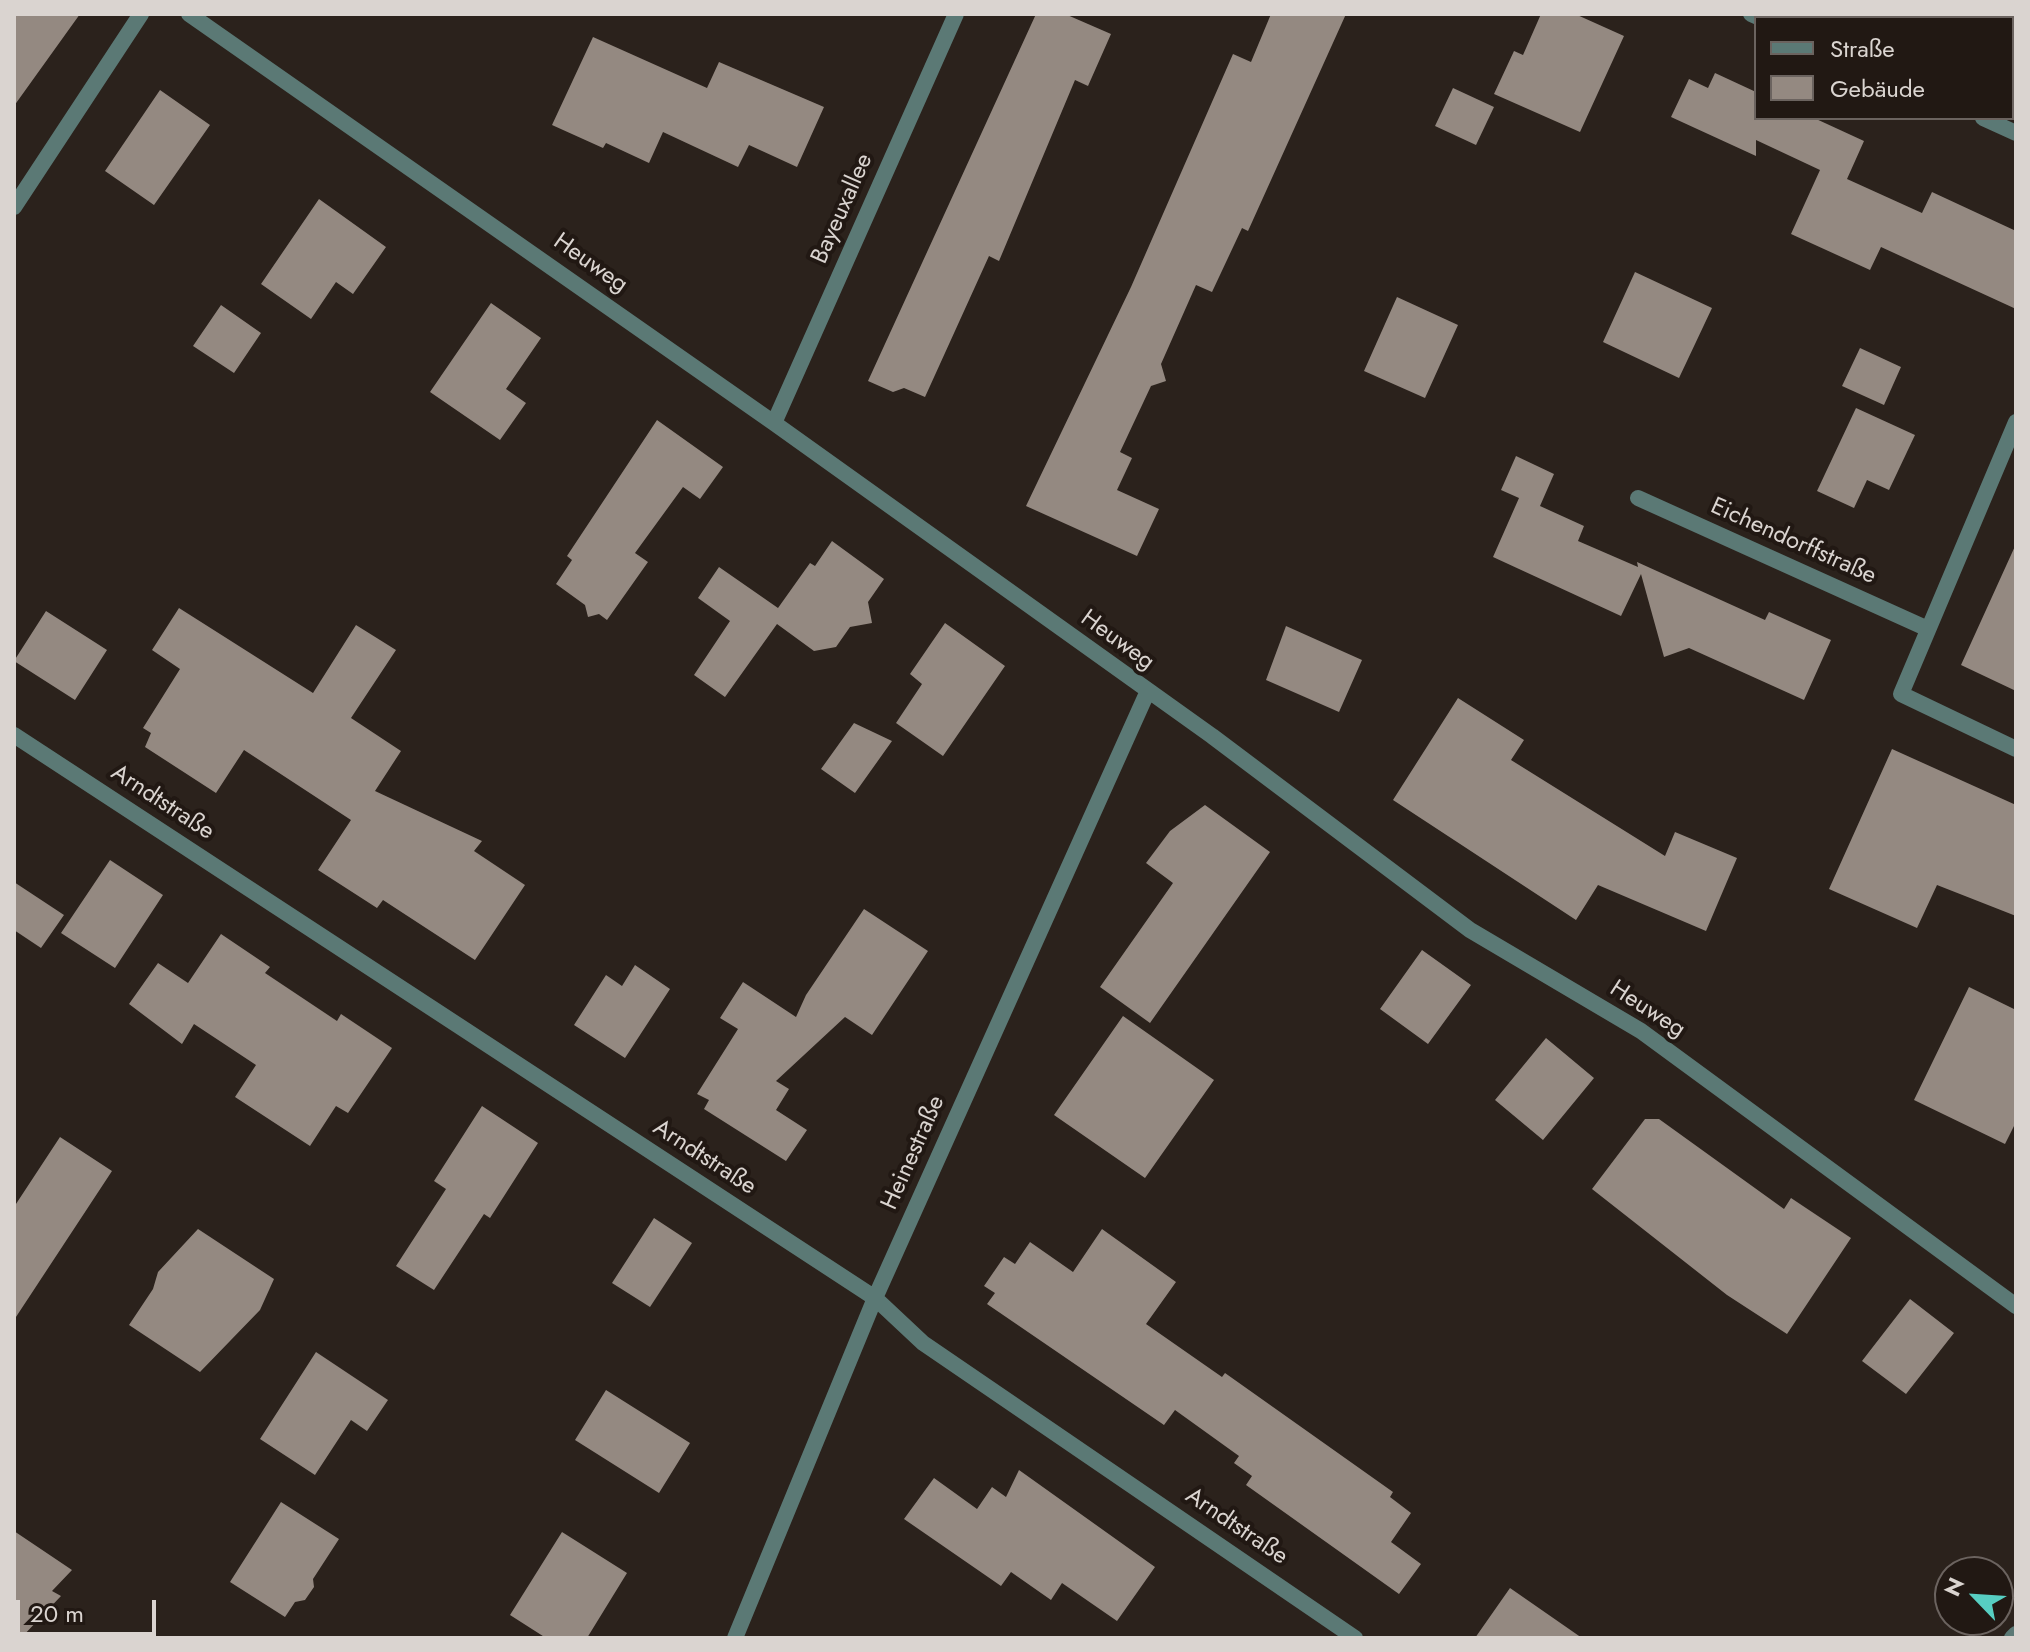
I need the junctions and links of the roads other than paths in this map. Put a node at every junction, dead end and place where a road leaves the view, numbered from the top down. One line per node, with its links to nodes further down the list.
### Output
1 (141, 14): 6 (street)
2 (189, 14): 8 (street, Heuweg)
3 (956, 14): 8 (street, Bayeuxallee)
4 (1987, 120): 5 (street)
5 (2016, 133)
6 (14, 207)
7 (2016, 422): 10 (street)
8 (774, 423): 11 (street, Heuweg)
9 (1638, 498): 10 (street, Eichendorffstraße)
10 (1928, 629): 13 (street)
11 (1147, 693): 14 (street, Heinestraße); 15 (street, Heuweg)
12 (14, 735): 14 (street, Arndtstraße)
13 (2016, 749)
14 (875, 1298): 16 (street, Heinestraße); 17 (street, Arndtstraße)
15 (2016, 1306)
16 (735, 1638)
17 (1355, 1638)

